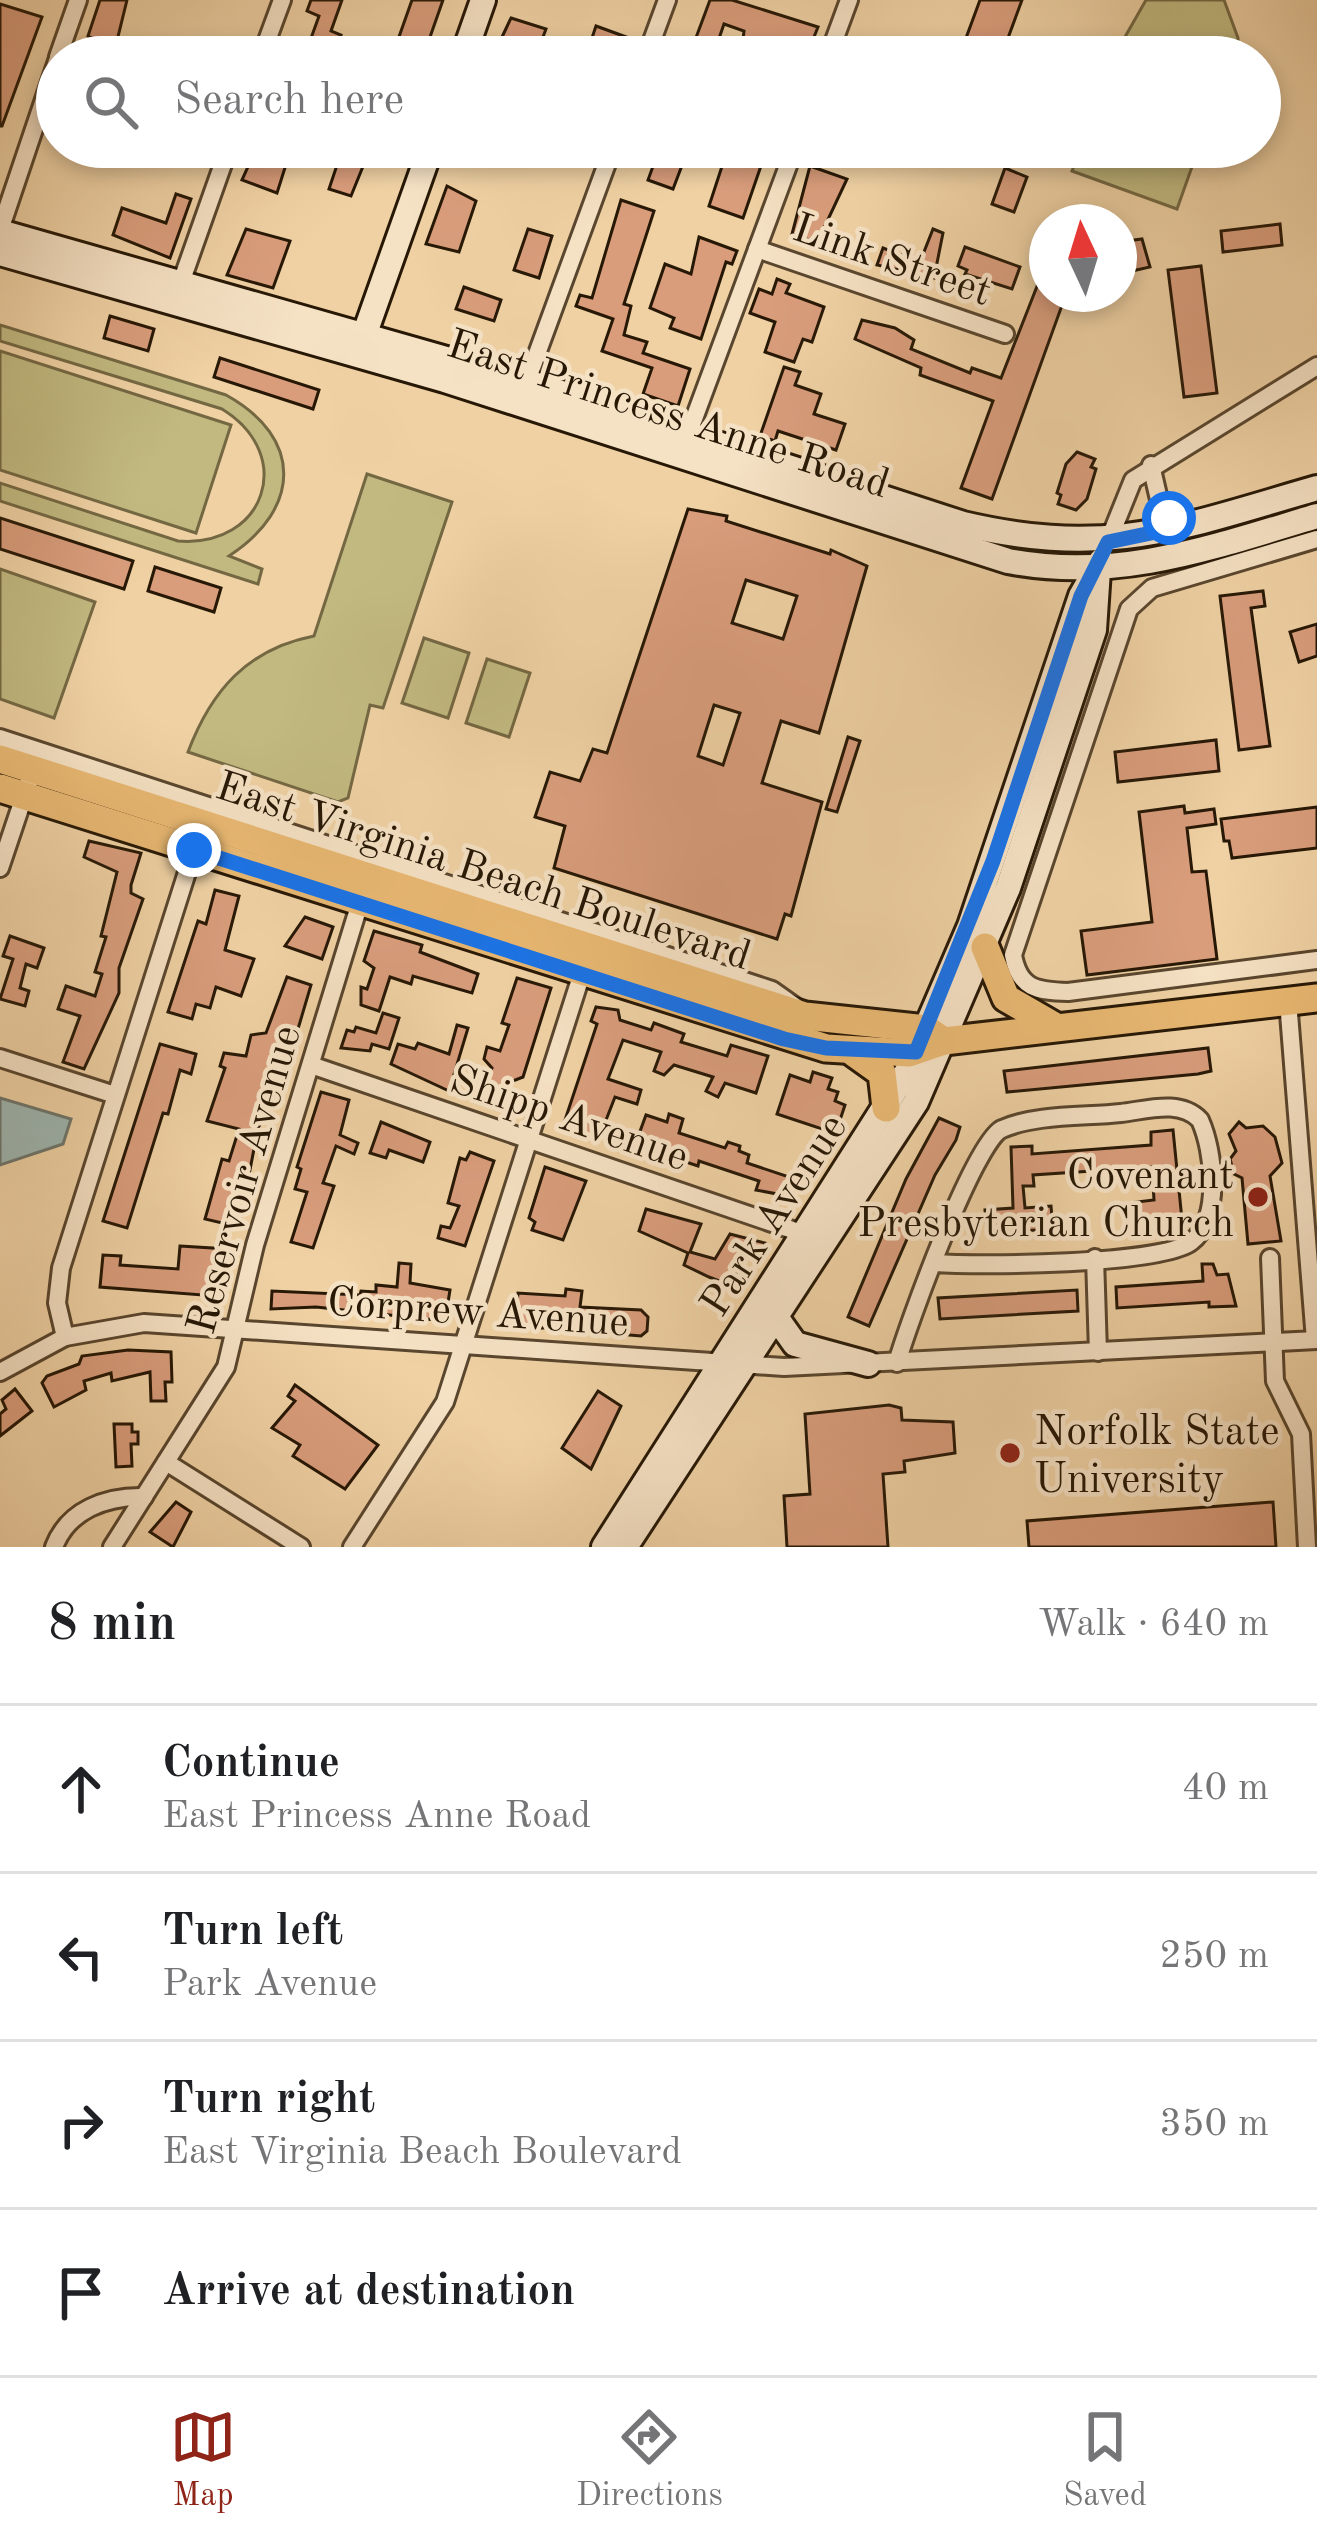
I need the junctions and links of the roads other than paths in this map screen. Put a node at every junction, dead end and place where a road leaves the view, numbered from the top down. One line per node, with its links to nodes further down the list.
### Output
1 (78, 0): 6 (street)
2 (282, 0): 7 (street)
3 (483, 0): 8 (main road)
4 (667, 0): 9 (street)
5 (849, 0): 10 (street)
6 (66, 36)
7 (269, 36)
8 (470, 36)
9 (654, 36)
10 (836, 36)
11 (36, 124): 16 (street)
12 (222, 168): 19 (street)
13 (424, 168): 21 (main road)
14 (605, 168): 23 (street)
15 (787, 168): 17 (street)
16 (0, 231): 19 (main road, East Princess Anne Road)
17 (758, 249): 20 (street, Link Street); 24 (street)
18 (0, 253): 19 (main road, East Princess Anne Road)
19 (177, 293): 21 (main road, East Princess Anne Road)
20 (1005, 334)
21 (362, 344): 23 (main road, East Princess Anne Road)
22 (1317, 366): 25 (street)
23 (523, 393): 24 (main road, East Princess Anne Road)
24 (685, 444): 30 (main road, East Princess Anne Road); 31 (main road, East Princess Anne Road)
25 (1150, 465): 28 (street); 30 (street)
26 (1317, 488): 28 (main road, East Princess Anne Road)
27 (1317, 516): 31 (main road, East Princess Anne Road)
28 (1180, 527): 30 (main road, East Princess Anne Road)
29 (1317, 539): 39 (street)
30 (1108, 542): 31 (main road, Park Avenue)
31 (1098, 570): 40 (main road, Park Avenue); 47 (main road, Park Avenue)
32 (0, 738): 34 (street)
33 (0, 759): 34 (main road, East Virginia Beach Boulevard)
34 (19, 788): 35 (main road, East Virginia Beach Boulevard); 36 (main road, East Virginia Beach Boulevard); 37 (street); 45 (street)
35 (203, 822): 36 (street); 38 (main road, East Virginia Beach Boulevard)
36 (194, 850): 38 (main road, East Virginia Beach Boulevard); 51 (street)
37 (0, 868)
38 (364, 890): 42 (main road, East Virginia Beach Boulevard); 50 (street, Reservoir Avenue)
39 (1014, 945): 40 (street); 41 (street)
40 (985, 947): 46 (main road); 47 (main road, Park Avenue)
41 (1317, 960)
42 (586, 961): 45 (main road, East Virginia Beach Boulevard); 48 (main road, East Virginia Beach Boulevard); 53 (street)
43 (1317, 998): 44 (main road, East Virginia Beach Boulevard)
44 (1288, 1001): 46 (main road, East Virginia Beach Boulevard); 61 (street)
45 (805, 1016): 47 (main road, East Virginia Beach Boulevard)
46 (1056, 1027): 47 (main road, East Virginia Beach Boulevard)
47 (929, 1041): 48 (main road, East Virginia Beach Boulevard); 52 (main road, Park Avenue); 54 (main road, Park Avenue)
48 (844, 1050): 52 (main road)
49 (0, 1058): 51 (street)
50 (311, 1065): 53 (street, Shipp Avenue); 59 (street, Reservoir Avenue)
51 (115, 1095): 60 (street)
52 (886, 1108): 54 (main road, Park Avenue)
53 (530, 1139): 54 (street, Shipp Avenue); 63 (street)
54 (817, 1238): 58 (main road, Park Avenue); 66 (main road, Park Avenue)
55 (1095, 1258): 57 (street); 57 (street); 64 (street)
56 (1270, 1258): 62 (street)
57 (934, 1263): 65 (street)
58 (778, 1320): 67 (main road); 68 (main road, Park Avenue)
59 (237, 1328): 60 (street, Corprew Avenue); 63 (street, Corprew Avenue); 70 (street, Reservoir Avenue)
60 (65, 1337): 69 (street, Corprew Avenue)
61 (1316, 1340): 62 (street, Corprew Avenue)
62 (1277, 1343): 64 (street, Corprew Avenue); 78 (street)
63 (467, 1347): 66 (street, Corprew Avenue); 75 (street)
64 (1099, 1352): 65 (street, Corprew Avenue)
65 (898, 1363): 67 (street, Corprew Avenue)
66 (722, 1364): 68 (street, Corprew Avenue); 76 (main road, Park Avenue)
67 (868, 1364): 68 (street, Corprew Avenue)
68 (748, 1365): 77 (main road, Park Avenue)
69 (1, 1370)
70 (166, 1462): 71 (street, Reservoir Avenue); 74 (street)
71 (144, 1497): 72 (street); 73 (street, Reservoir Avenue)
72 (54, 1547)
73 (112, 1547)
74 (301, 1547)
75 (352, 1547)
76 (604, 1547)
77 (625, 1547)
78 (1307, 1547)

